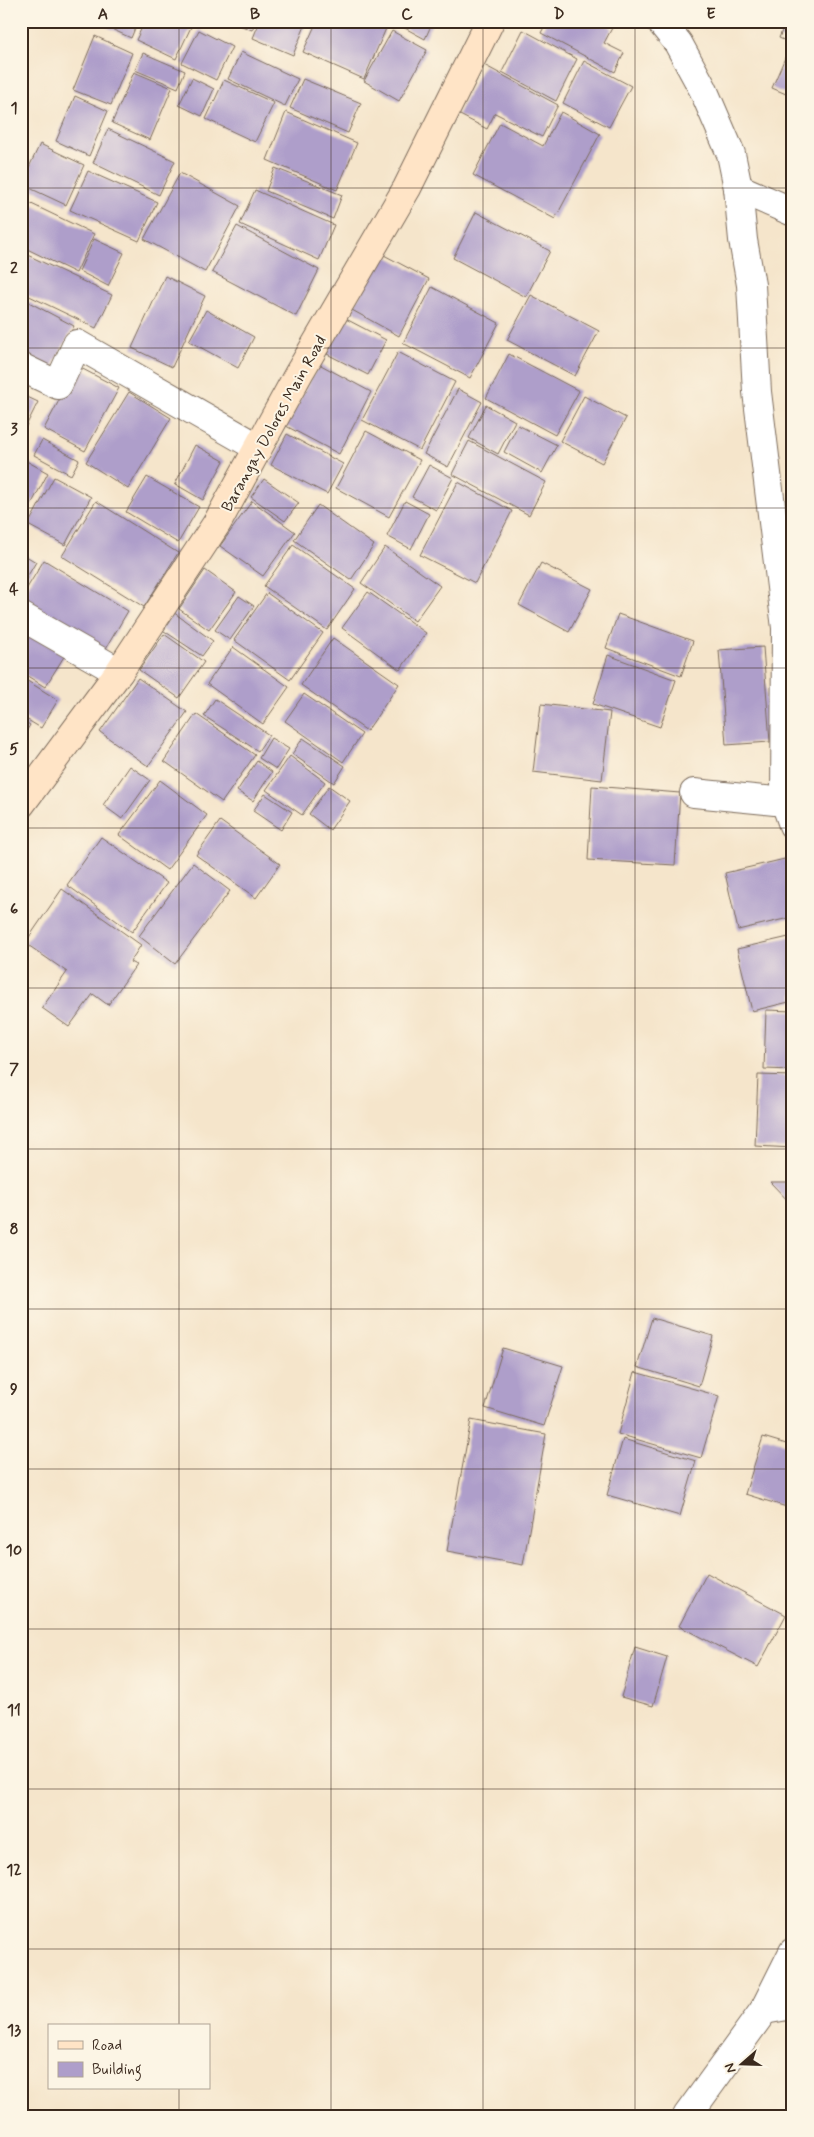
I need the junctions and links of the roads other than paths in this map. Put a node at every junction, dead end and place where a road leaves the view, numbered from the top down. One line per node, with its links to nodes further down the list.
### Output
1 (490, 21): 6 (street, Barangay Dolores Main Road)
2 (660, 21): 3 (street)
3 (738, 188): 4 (street); 11 (street)
4 (793, 212)
5 (21, 367): 6 (street)
6 (258, 447): 8 (street, Barangay Dolores Main Road)
7 (21, 616): 8 (street)
8 (119, 672): 10 (street, Barangay Dolores Main Road)
9 (694, 794): 11 (street)
10 (21, 804)
11 (789, 814)
12 (793, 1952): 14 (street)
13 (793, 2006): 14 (street)
14 (764, 2010): 15 (street)
15 (687, 2116)

